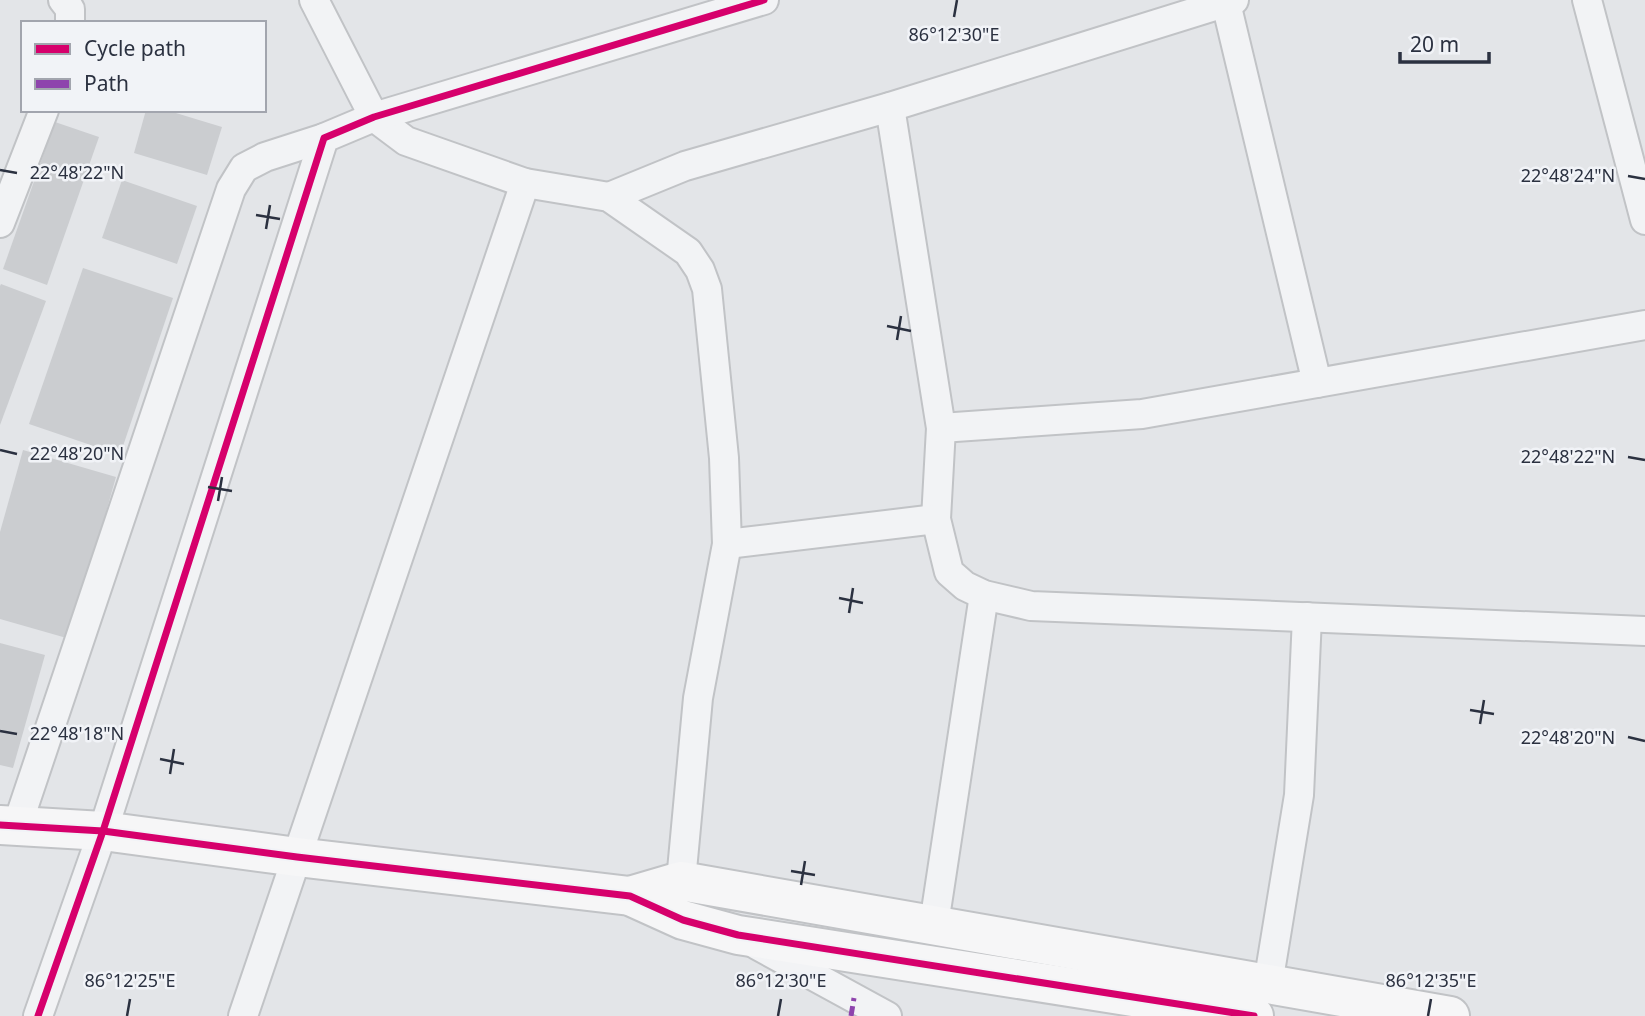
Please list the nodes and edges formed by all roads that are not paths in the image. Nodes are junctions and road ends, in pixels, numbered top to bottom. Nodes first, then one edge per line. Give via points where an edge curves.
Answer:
1 (314, 0) edge
2 (764, 0) edge
3 (1587, 0) edge
4 (1230, 2) edge
5 (890, 107) junction
6 (43, 112) edge
7 (374, 117) junction
8 (324, 138) junction
9 (525, 183) junction
10 (609, 197) junction
11 (1645, 220) edge
12 (0, 223) edge
13 (1645, 325) edge
14 (1317, 383) junction
15 (941, 428) junction
16 (936, 519) junction
17 (727, 544) junction
18 (984, 595) junction
19 (1307, 617) junction
20 (1645, 631) edge
21 (8, 825) edge
22 (103, 831) junction
23 (297, 857) junction
24 (681, 881) junction
25 (630, 896) junction
26 (934, 924) junction
27 (738, 934) junction
28 (1261, 1000) edge
29 (853, 1007) edge
30 (38, 1016) edge
31 (243, 1016) edge
32 (887, 1016) edge
33 (1450, 1016) edge

1 - 7 street
2 - 7 street
3 - 11 street
4 - 5 street
4 - 14 street
5 - 10 street via 685,166
5 - 15 street
6 - 12 street
7 - 8 street
7 - 9 street via 406,141
8 - 21 street via 265,157 244,169 231,189
8 - 22 street
9 - 10 street
9 - 23 street
10 - 17 street via 688,252 707,289 724,458
13 - 14 street
14 - 15 street via 1142,414
15 - 16 street
16 - 17 street
16 - 18 street via 949,572
17 - 24 street via 698,698
18 - 19 street via 1031,606
18 - 26 street
19 - 20 street
19 - 28 street via 1299,796
21 - 22 street
22 - 23 street
22 - 30 street
23 - 25 street
23 - 31 street
24 - 25 street
24 - 26 street
25 - 27 street via 683,920
26 - 28 street
27 - 28 street
27 - 29 street
28 - 33 street
29 - 32 street

